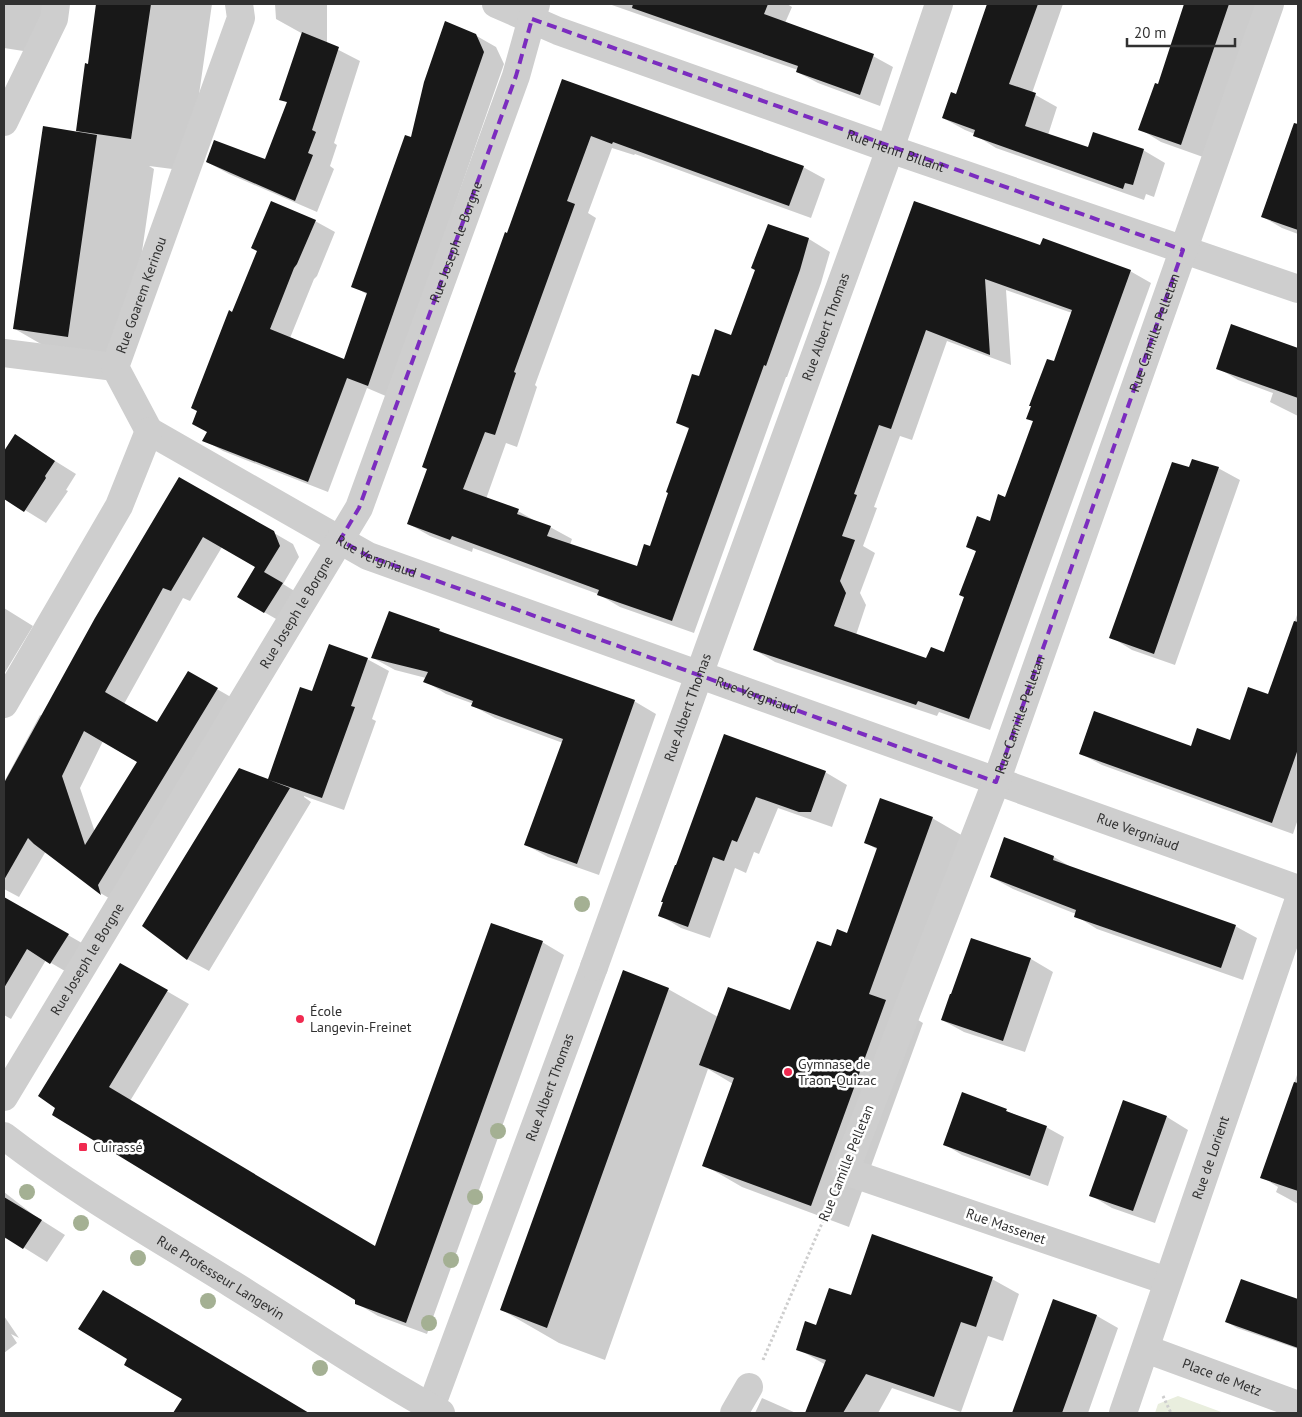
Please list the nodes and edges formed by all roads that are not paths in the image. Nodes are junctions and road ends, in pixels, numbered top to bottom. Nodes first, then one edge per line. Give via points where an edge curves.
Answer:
1 (56, 4) edge
2 (239, 4) edge
3 (496, 4) edge
4 (939, 4) edge
5 (1270, 4) edge
6 (534, 11) edge
7 (4, 122) edge
8 (890, 149) junction
9 (1183, 250) junction
10 (1298, 289) edge
11 (4, 353) edge
12 (115, 368) junction
13 (149, 431) junction
14 (340, 540) junction
15 (699, 674) junction
16 (4, 704) edge
17 (996, 782) junction
18 (1298, 890) edge
19 (1298, 902) edge
20 (4, 1097) edge
21 (4, 1136) edge
22 (845, 1171) joint
23 (1167, 1281) junction
24 (1146, 1350) junction
25 (749, 1387) road end
26 (1298, 1404) edge
27 (433, 1411) edge
28 (734, 1413) edge
29 (1123, 1413) edge

1 - 7 street via 54,19
2 - 12 street, Rue Goarem Kerinou via 241,18
3 - 6 street, Rue Henri Billant
4 - 8 street, Rue Albert Thomas
5 - 9 street, Rue Camille Pelletan
6 - 8 street, Rue Henri Billant via 558,31
6 - 14 street, Rue Joseph le Borgne via 516,76 359,508
8 - 9 street, Rue Henri Billant
8 - 15 street, Rue Albert Thomas
9 - 10 street, Rue Henri Billant
9 - 17 street, Rue Camille Pelletan
11 - 12 street
12 - 13 street, Rue Goarem Kerinou
13 - 14 street, Rue Vergniaud
13 - 16 street via 118,506
14 - 15 street, Rue Vergniaud via 368,556
14 - 20 street, Rue Joseph le Borgne
15 - 17 street, Rue Vergniaud
15 - 27 street, Rue Albert Thomas
17 - 18 street, Rue Vergniaud
17 - 22 street, Rue Camille Pelletan
19 - 23 street, Rue de Lorient
21 - 27 street, Rue Professeur Langevin via 36,1161
22 - 23 street, Rue Massenet
23 - 24 street, Rue de Lorient
24 - 26 street, Place de Metz
24 - 29 street, Rue de Lorient
25 - 28 street

